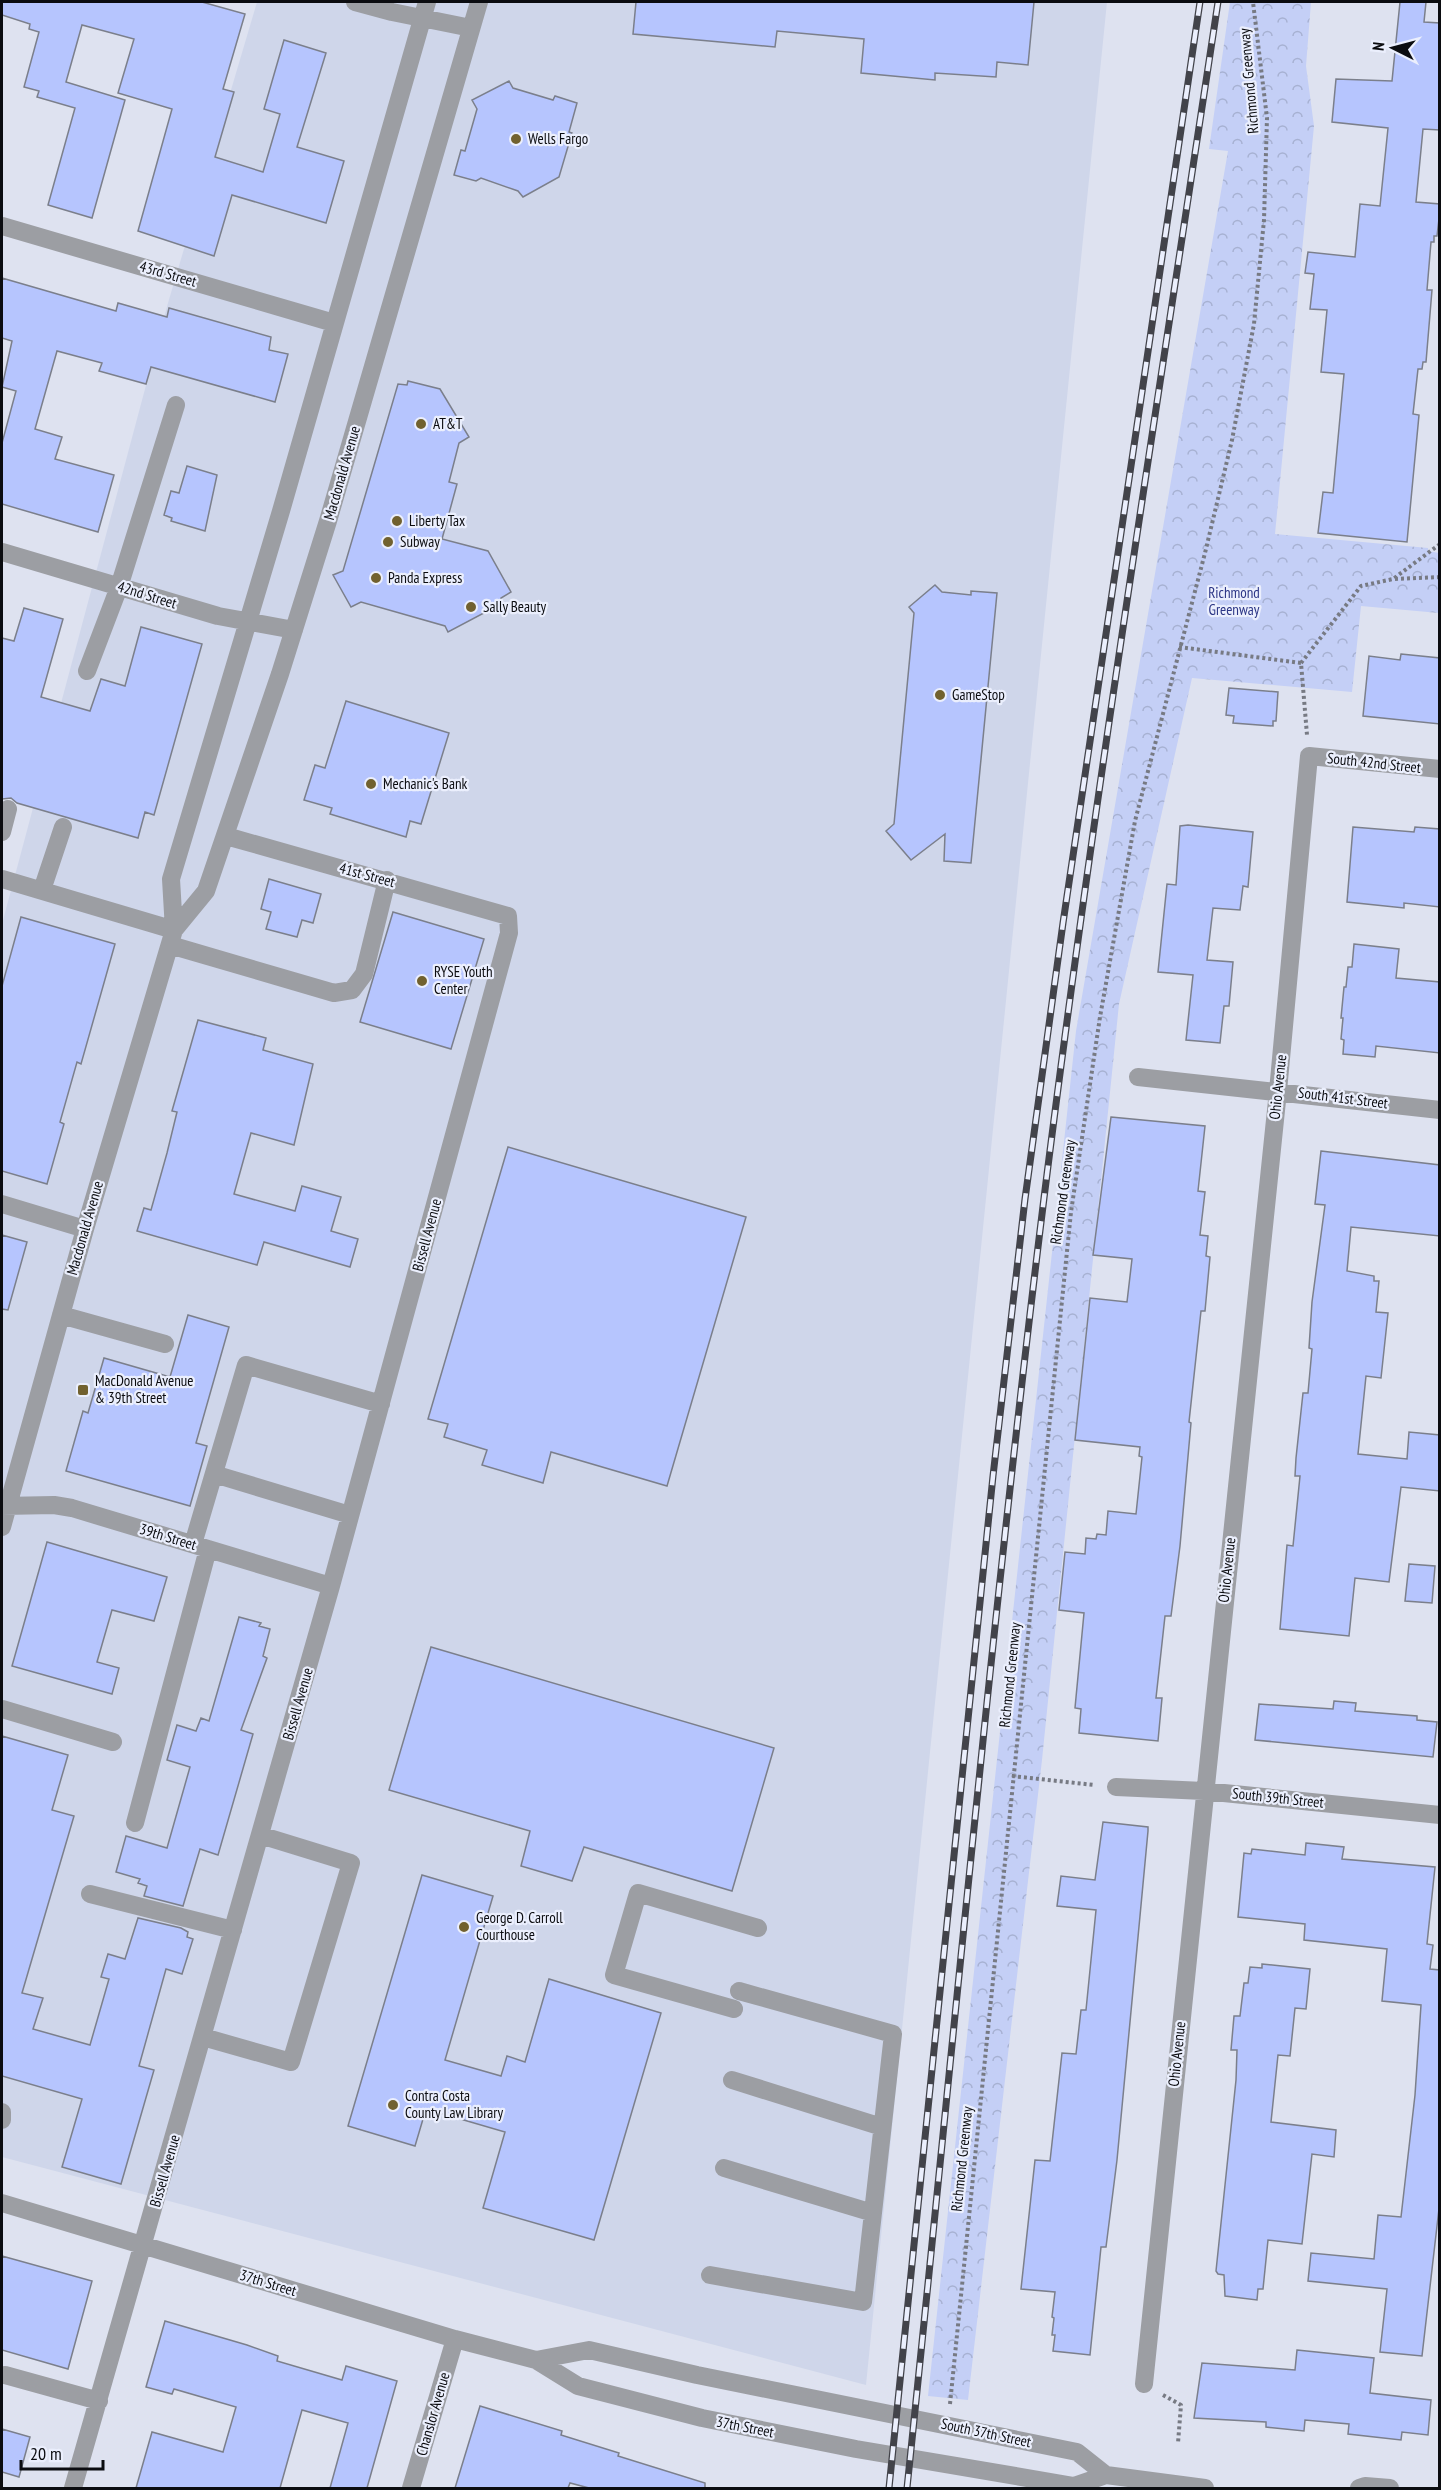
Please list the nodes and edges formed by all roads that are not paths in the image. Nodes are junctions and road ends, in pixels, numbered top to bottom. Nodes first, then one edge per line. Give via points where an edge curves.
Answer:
1 (355, 2) edge
2 (479, 2) edge
3 (425, 10) edge
4 (471, 28) junction
5 (2, 226) edge
6 (334, 323) junction
7 (176, 405) dead end
8 (2, 552) edge
9 (119, 587) junction
10 (247, 621) junction
11 (294, 630) junction
12 (87, 671) dead end
13 (1309, 756) joint
14 (1440, 769) edge
15 (8, 809) dead end
16 (63, 826) dead end
17 (2, 832) edge
18 (226, 836) junction
19 (2, 879) edge
20 (387, 880) junction
21 (42, 891) junction
22 (508, 916) joint
23 (172, 937) junction
24 (1138, 1077) dead end
25 (1278, 1091) junction
26 (1440, 1110) edge
27 (2, 1204) edge
28 (84, 1229) junction
29 (61, 1315) junction
30 (165, 1344) dead end
31 (381, 1404) junction
32 (214, 1474) junction
33 (5, 1506) edge
34 (350, 1515) junction
35 (2, 1527) edge
36 (200, 1547) junction
37 (331, 1586) junction
38 (2, 1709) edge
39 (113, 1742) dead end
40 (1116, 1787) road end
41 (1204, 1791) junction
42 (1440, 1815) edge
43 (135, 1823) dead end
44 (260, 1835) junction
45 (90, 1894) dead end
46 (758, 1928) dead end
47 (233, 1930) junction
48 (203, 2037) junction
49 (732, 2080) dead end
50 (2, 2112) edge
51 (2, 2120) edge
52 (882, 2127) junction
53 (724, 2168) dead end
54 (2, 2203) edge
55 (873, 2213) junction
56 (144, 2246) junction
57 (710, 2275) dead end
58 (455, 2339) junction
59 (536, 2360) junction
60 (5, 2375) dead end
61 (1144, 2384) road end
62 (99, 2401) junction
63 (859, 2407) joint
64 (1106, 2475) junction
65 (73, 2488) edge
66 (411, 2488) edge
67 (1204, 2488) edge
68 (1359, 2488) edge
69 (1389, 2488) edge

1 - 3 street
2 - 4 street, Macdonald Avenue
3 - 4 street
3 - 6 street, Macdonald Avenue
4 - 11 street, Macdonald Avenue
5 - 6 street, 43rd Street
6 - 10 street, Macdonald Avenue
7 - 9 street
8 - 9 street, 42nd Street
9 - 10 street, 42nd Street
9 - 12 street
10 - 11 street, 42nd Street
10 - 23 street, Macdonald Avenue via 171,879
11 - 18 street, Macdonald Avenue
13 - 14 street, South 42nd Street
13 - 25 street, Ohio Avenue
15 - 17 street
16 - 21 street
18 - 20 street, 41st Street
18 - 23 street, Macdonald Avenue via 206,891
19 - 21 street
20 - 22 street, 41st Street
20 - 23 street via 364,974 352,990 334,993
21 - 23 street
22 - 31 street, Bissell Avenue via 509,933
23 - 28 street, Macdonald Avenue
24 - 25 street, South 41st Street
25 - 26 street, South 41st Street
25 - 41 street, Ohio Avenue
27 - 28 street
28 - 29 street, Macdonald Avenue
29 - 30 street
29 - 33 street, Macdonald Avenue
31 - 32 street via 246,1365
31 - 34 street, Bissell Avenue
32 - 34 street
32 - 36 street
33 - 35 street, Macdonald Avenue
33 - 36 street, 39th Street via 72,1508
34 - 37 street, Bissell Avenue
36 - 37 street, 39th Street
36 - 43 street
37 - 44 street, Bissell Avenue
38 - 39 street
40 - 41 street, South 39th Street
41 - 42 street, South 39th Street
41 - 61 street, Ohio Avenue
44 - 47 street, Bissell Avenue
44 - 48 street via 351,1863 291,2062
45 - 47 street
46 - 52 street via 638,1893 614,1975 893,2034
47 - 48 street, Bissell Avenue
48 - 56 street, Bissell Avenue
49 - 52 street
50 - 51 street
52 - 55 street
53 - 55 street
54 - 56 street, 37th Street
55 - 57 street via 863,2302
56 - 58 street, 37th Street
56 - 62 street, Bissell Avenue
58 - 59 street, 37th Street
58 - 66 street, Chanslor Avenue
59 - 63 street, 37th Street via 589,2350
59 - 64 street, 37th Street via 578,2386 702,2418 1074,2486
60 - 62 street
62 - 65 street, Bissell Avenue
63 - 64 street, South 37th Street via 1077,2452
64 - 67 street
68 - 69 street

